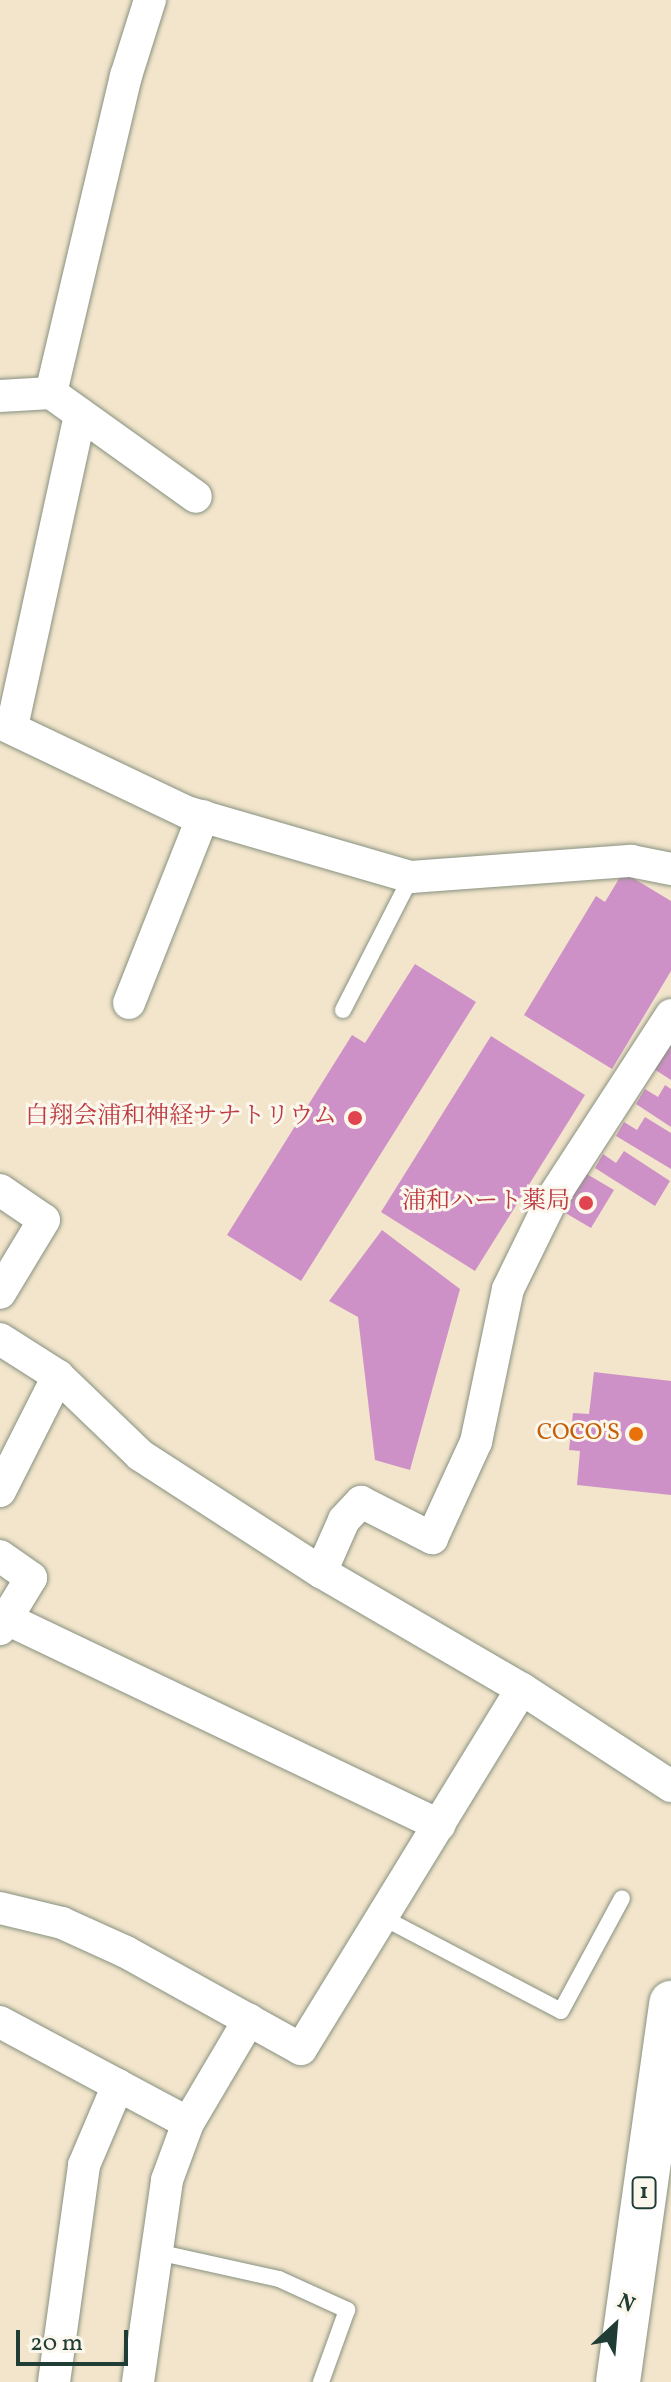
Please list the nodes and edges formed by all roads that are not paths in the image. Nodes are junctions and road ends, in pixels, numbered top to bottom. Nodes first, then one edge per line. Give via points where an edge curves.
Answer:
1 (150, 0) edge
2 (51, 393) junction
3 (0, 396) edge
4 (80, 414) junction
5 (196, 497) dead end
6 (6, 725) edge
7 (203, 816) junction
8 (671, 869) edge
9 (411, 877) junction
10 (129, 1003) dead end
11 (343, 1010) dead end
12 (671, 1015) edge
13 (0, 1190) edge
14 (0, 1293) edge
15 (0, 1339) edge
16 (58, 1376) junction
17 (0, 1491) edge
18 (0, 1556) edge
19 (321, 1572) junction
20 (4, 1624) edge
21 (522, 1689) junction
22 (671, 1786) edge
23 (439, 1825) junction
24 (622, 1898) dead end
25 (0, 1908) edge
26 (382, 1917) junction
27 (671, 2003) edge
28 (249, 2020) junction
29 (0, 2022) edge
30 (118, 2085) junction
31 (188, 2123) junction
32 (157, 2252) junction
33 (54, 2382) edge
34 (138, 2382) edge
35 (321, 2382) edge
36 (618, 2382) edge

1 - 2 street via 126,76
2 - 3 street
2 - 4 street
4 - 5 street
4 - 6 street
6 - 7 street
7 - 9 street
7 - 10 street
8 - 9 street via 631,861
9 - 11 lane
12 - 19 street via 553,1197 508,1289 476,1442 432,1538 361,1502 344,1520
13 - 14 street via 44,1220
15 - 16 street
16 - 17 street
16 - 19 street via 140,1455
18 - 20 street via 31,1578
19 - 21 street
20 - 23 street
21 - 22 street
21 - 23 street
23 - 26 street
24 - 26 lane via 561,2011
25 - 28 street via 62,1923
26 - 28 street via 301,2049
27 - 36 main road, 1
28 - 31 street
29 - 30 street
30 - 31 street
30 - 33 street via 84,2165
31 - 32 street via 167,2180
32 - 34 street
32 - 35 lane via 279,2279 347,2310

